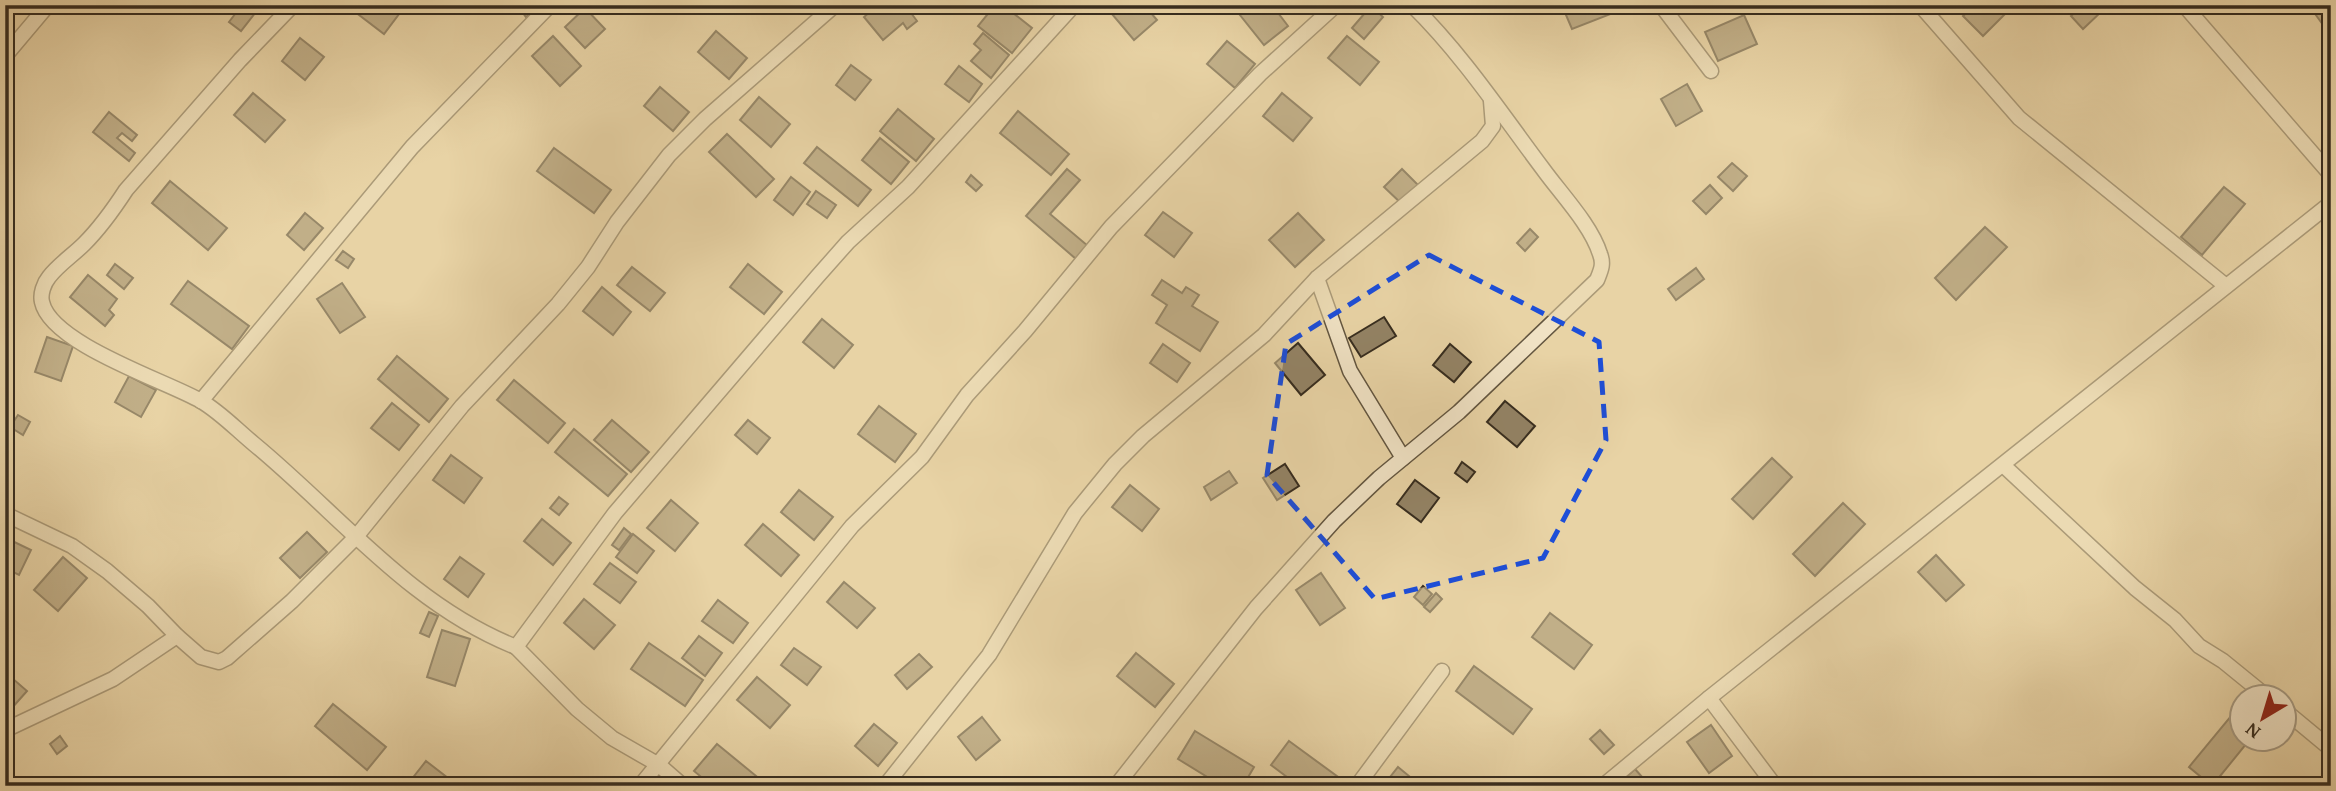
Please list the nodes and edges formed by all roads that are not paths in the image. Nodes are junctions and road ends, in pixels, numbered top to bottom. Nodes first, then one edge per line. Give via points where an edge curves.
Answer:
1 (48, 5) edge
2 (293, 5) edge
3 (550, 5) edge
4 (835, 5) edge
5 (1074, 5) edge
6 (1336, 5) edge
7 (1412, 5) edge
8 (1661, 5) edge
9 (1920, 5) edge
10 (2184, 5) edge
11 (5, 56) edge
12 (1712, 71) dead end
13 (1491, 100) junction
14 (2331, 175) edge
15 (2331, 204) edge
16 (1317, 278) junction
17 (2226, 286) junction
18 (201, 401) junction
19 (1403, 458) dead end
20 (2003, 465) junction
21 (5, 514) edge
22 (355, 538) junction
23 (177, 636) junction
24 (516, 647) junction
25 (1442, 671) dead end
26 (2248, 682) edge
27 (1709, 698) junction
28 (2298, 722) edge
29 (5, 730) edge
30 (2331, 749) edge
31 (659, 765) junction
32 (640, 786) edge
33 (683, 786) edge
34 (885, 786) edge
35 (1116, 786) edge
36 (1357, 786) edge
37 (1603, 786) edge
38 (1775, 786) edge

1 - 11 street
2 - 18 street via 43,289 42,303 71,335
3 - 18 street via 412,147
4 - 22 street via 669,155 558,304 461,406
5 - 24 street via 908,187 817,277 615,513
6 - 31 street via 1260,74 1111,227 967,396 922,457 852,526
7 - 13 street via 1441,34
8 - 12 street
9 - 17 street via 2019,118
10 - 14 street
13 - 16 street via 1493,126 1482,141
13 - 35 street via 1589,233 1603,266 1597,280 1459,412 1334,521 1256,608
15 - 17 street
16 - 19 street via 1350,371
16 - 34 street via 1264,335 1115,464 1075,513 989,655
17 - 20 street
18 - 22 street via 300,484
20 - 26 street via 2199,646
20 - 27 street
21 - 23 street via 72,546 148,606
22 - 23 street via 227,658 219,662 201,657
22 - 24 street via 420,592
23 - 29 street via 113,679
24 - 31 street via 612,738
25 - 36 street
27 - 37 street
27 - 38 street
28 - 30 street
31 - 32 street
31 - 33 street

